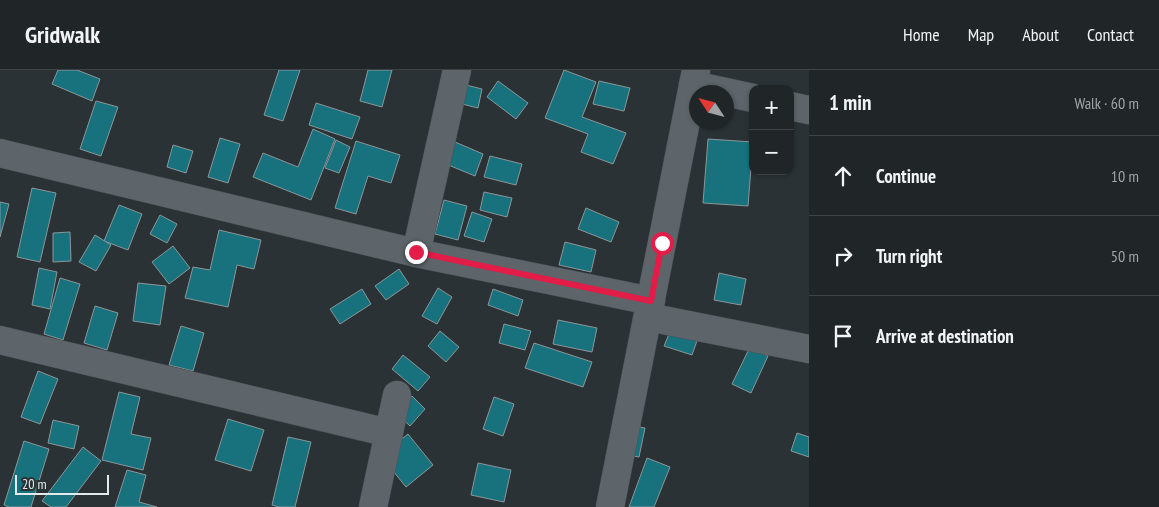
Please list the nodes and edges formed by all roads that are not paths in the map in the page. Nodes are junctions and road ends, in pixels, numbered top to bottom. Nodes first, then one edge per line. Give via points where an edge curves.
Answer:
1 (457, 70) edge
2 (695, 78) edge
3 (749, 97) edge
4 (794, 107) edge
5 (809, 110) edge
6 (0, 153) edge
7 (416, 252) junction
8 (649, 309) junction
9 (0, 340) edge
10 (809, 349) edge
11 (397, 395) dead end
12 (389, 433) junction
13 (372, 507) edge
14 (610, 507) edge

1 - 7 street
2 - 3 street
2 - 8 street
4 - 5 street
6 - 7 street
7 - 8 street
8 - 10 street
8 - 14 street
9 - 12 street
11 - 12 street
12 - 13 street

